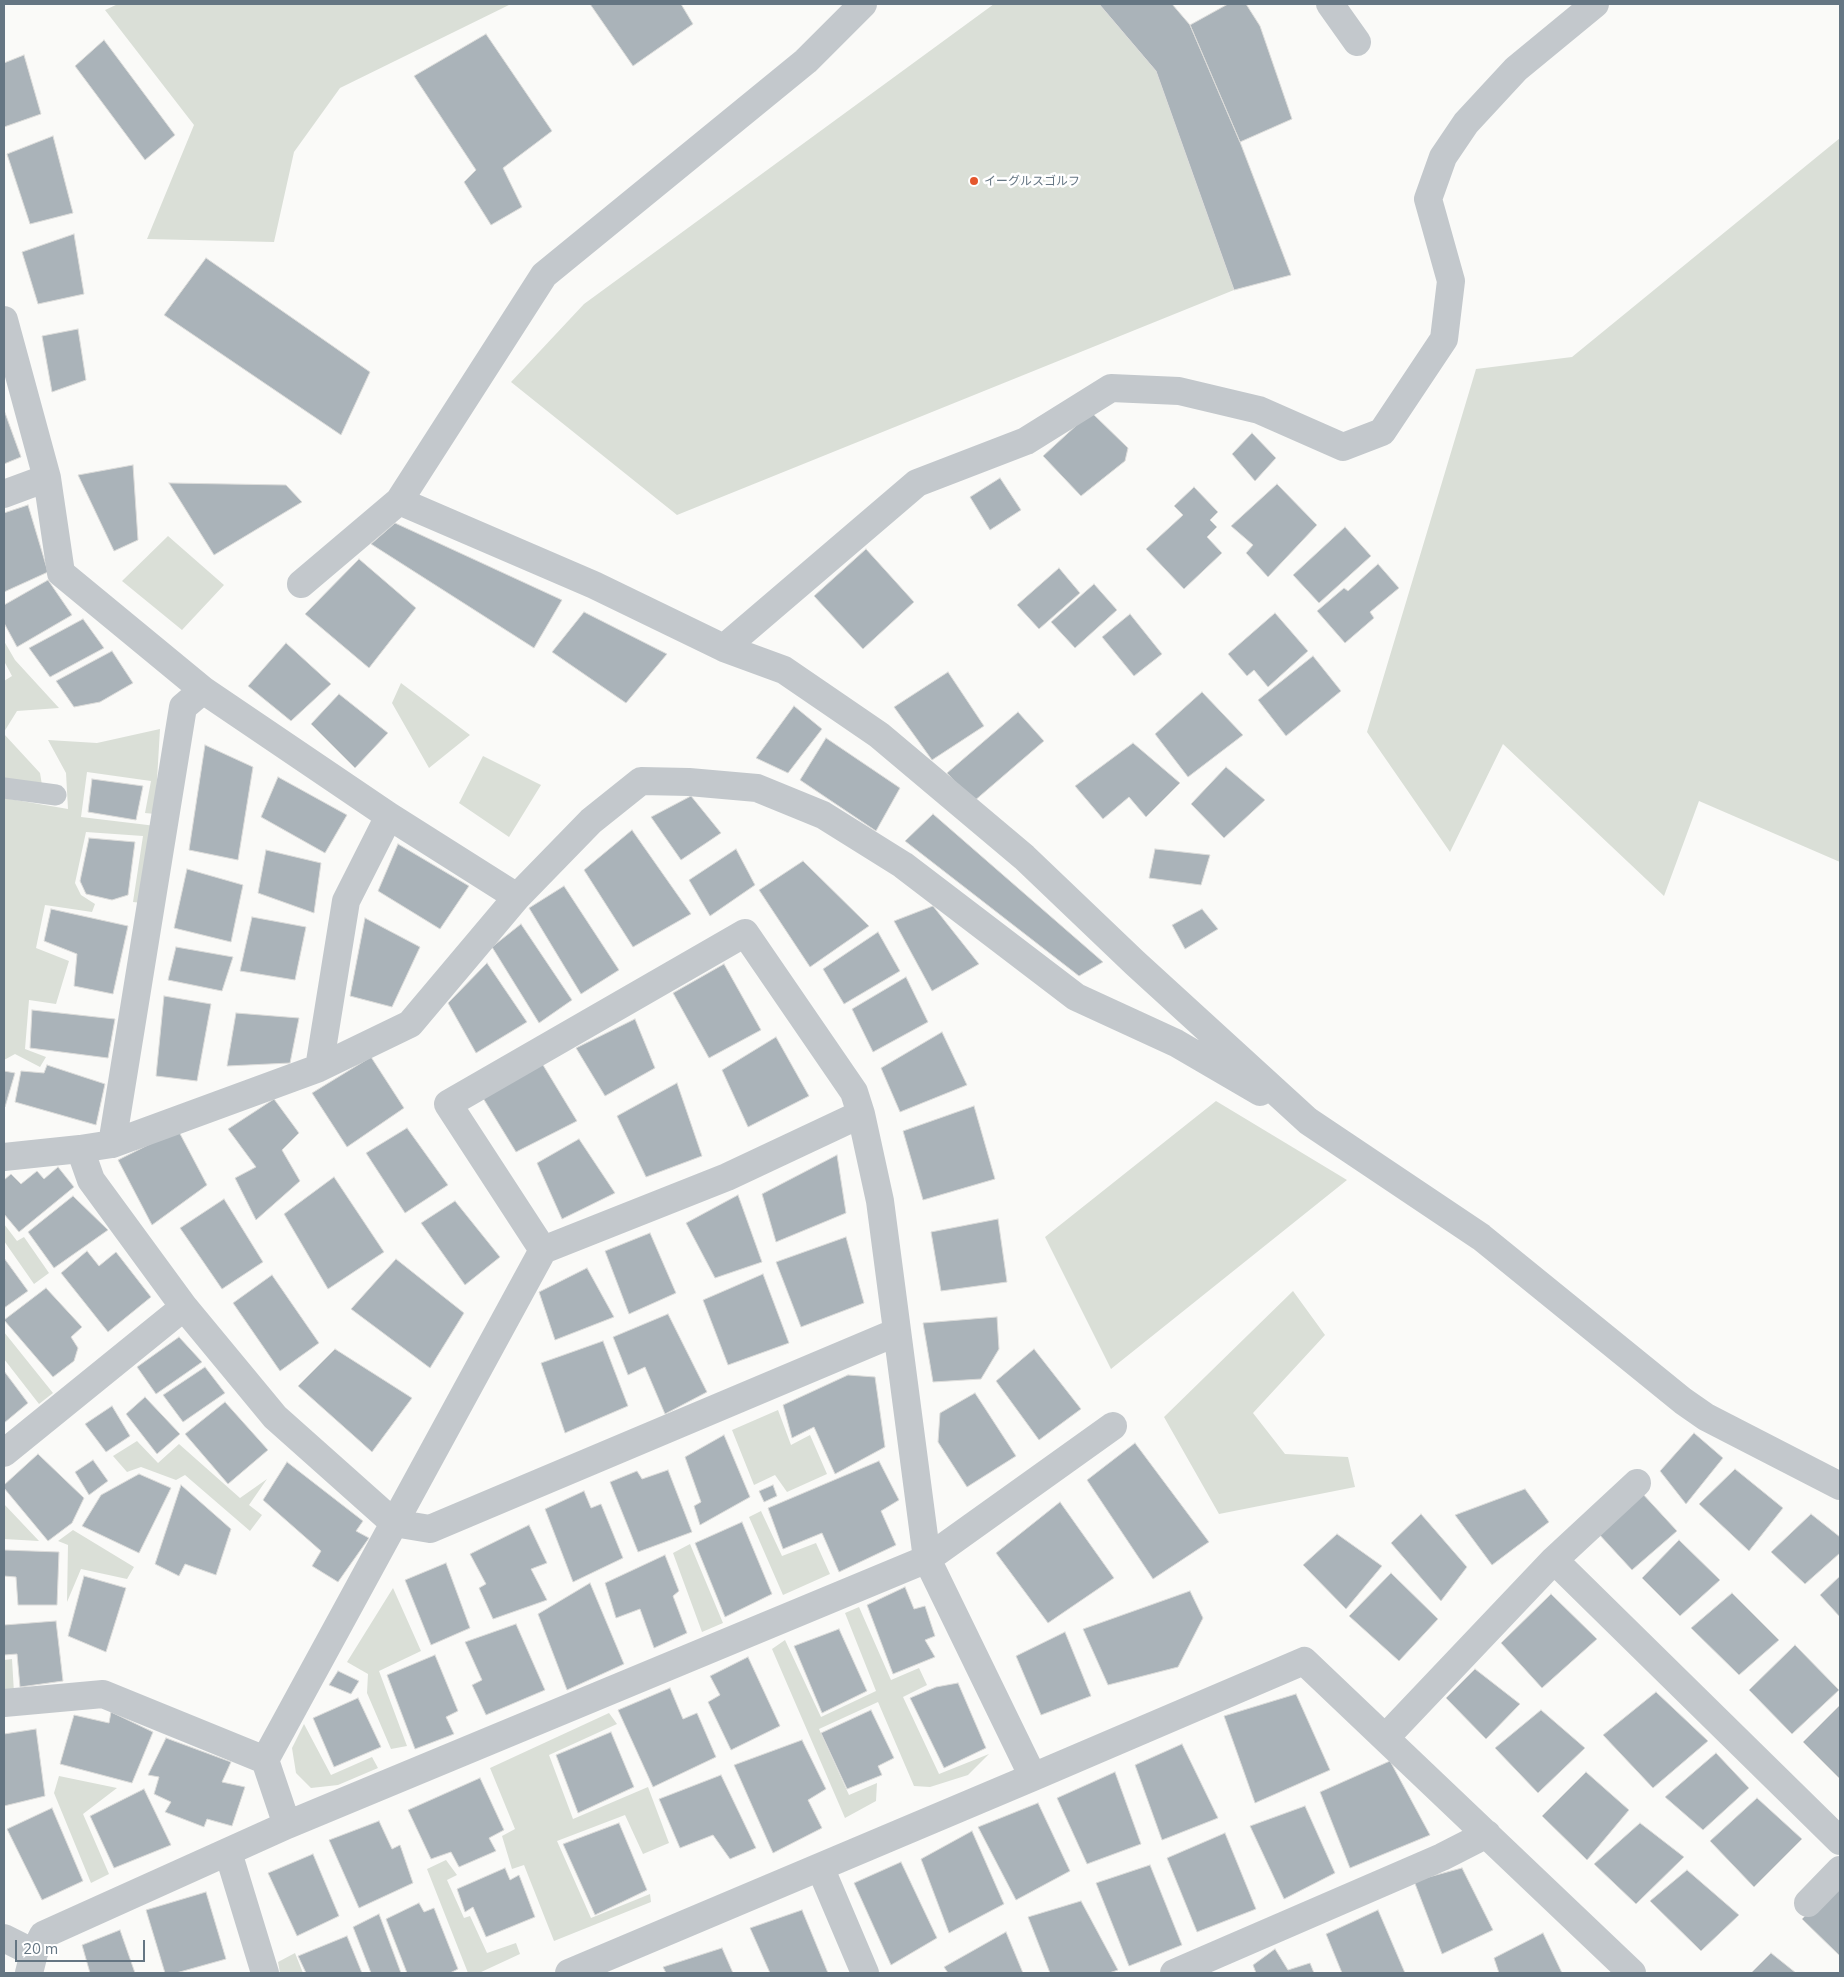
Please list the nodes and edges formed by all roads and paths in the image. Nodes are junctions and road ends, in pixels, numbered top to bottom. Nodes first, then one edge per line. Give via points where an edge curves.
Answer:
1 (863, 4) edge
2 (1330, 4) edge
3 (1595, 4) edge
4 (1358, 42) dead end
5 (4, 320) edge
6 (47, 478) junction
7 (4, 494) edge
8 (399, 501) junction
9 (301, 584) dead end
10 (724, 648) junction
11 (183, 704) junction
12 (4, 788) edge
13 (56, 795) dead end
14 (389, 816) junction
15 (517, 897) junction
16 (319, 1068) junction
17 (861, 1114) junction
18 (1308, 1121) junction
19 (112, 1144) junction
20 (80, 1149) junction
21 (4, 1157) edge
22 (543, 1250) junction
23 (184, 1307) junction
24 (897, 1332) junction
25 (1113, 1426) dead end
26 (4, 1453) edge
27 (1636, 1483) dead end
28 (1840, 1486) edge
29 (394, 1523) junction
30 (927, 1558) junction
31 (1554, 1560) junction
32 (4, 1703) edge
33 (1386, 1737) junction
34 (265, 1760) junction
35 (1033, 1778) junction
36 (287, 1825) junction
37 (1487, 1834) junction
38 (1840, 1842) edge
39 (228, 1852) junction
40 (820, 1868) junction
41 (1840, 1870) edge
42 (1808, 1903) dead end
43 (4, 1938) edge
44 (32, 1963) edge
45 (265, 1973) edge
46 (569, 1973) edge
47 (865, 1973) edge
48 (1174, 1973) edge
49 (1632, 1973) edge

1 - 8 street via 806,62 544,275
2 - 4 street
3 - 10 street via 1516,70 1466,123 1443,157 1428,199 1451,281 1444,339 1382,432 1343,447 1259,410 1179,391 1111,388 1026,441 917,483
5 - 6 street
6 - 7 street
6 - 11 street via 61,572
8 - 9 street
8 - 10 street via 594,585
10 - 18 street via 784,670 879,735 1024,857
11 - 14 street
11 - 19 street
12 - 13 lane
14 - 15 street
14 - 16 street via 346,901
15 - 16 street via 410,1024
15 - 18 street via 591,820 641,781 757,788 823,815 903,865 1076,997 1176,1042
16 - 19 street
17 - 22 street via 728,1177
17 - 22 street via 854,1092 745,933 448,1104
17 - 24 street via 880,1201
18 - 28 street via 1481,1237 1691,1407
19 - 20 street
20 - 21 street
20 - 23 street via 91,1180
22 - 29 street
23 - 26 street
23 - 29 street via 275,1417
24 - 29 street via 430,1529
24 - 30 street
25 - 30 street
27 - 31 street
29 - 34 street
30 - 35 street
30 - 36 street
31 - 33 street
31 - 38 street
32 - 34 street via 103,1694
33 - 35 street via 1304,1661
33 - 37 street
34 - 36 street
35 - 40 street
36 - 39 street
37 - 48 street via 1442,1857
37 - 49 street
39 - 44 street via 43,1934
39 - 45 street
40 - 46 street
40 - 47 street
41 - 42 street
43 - 44 street

